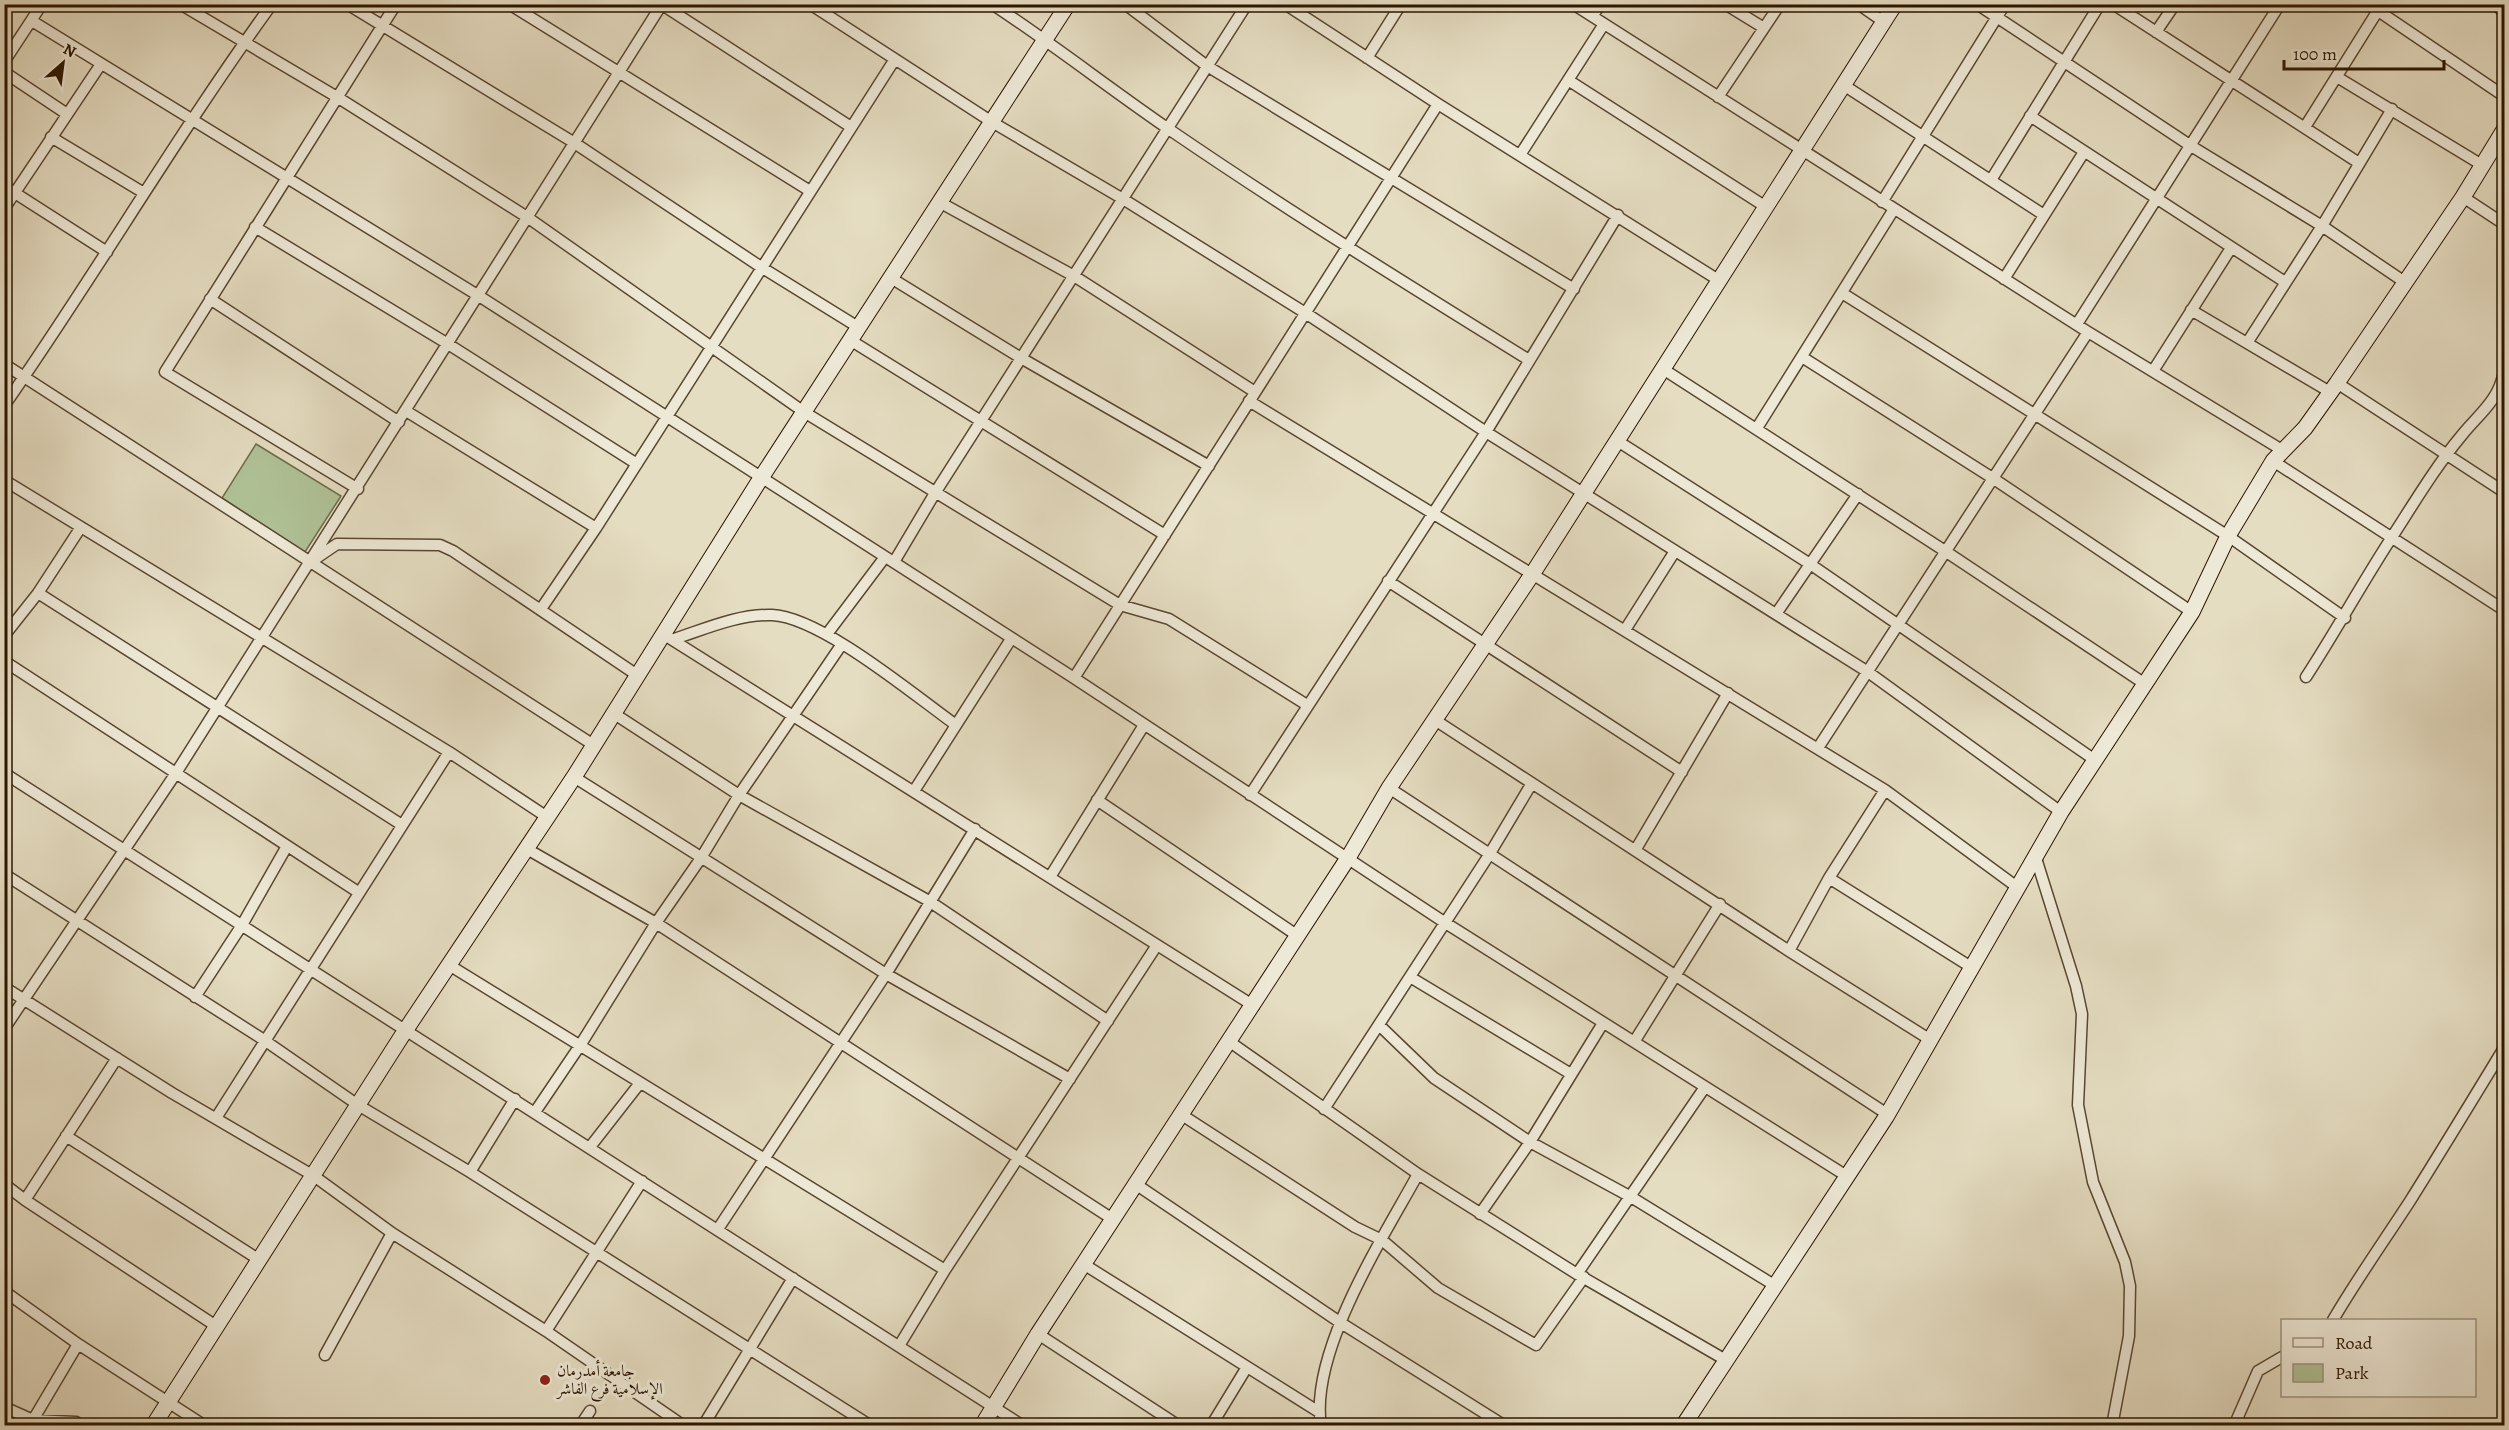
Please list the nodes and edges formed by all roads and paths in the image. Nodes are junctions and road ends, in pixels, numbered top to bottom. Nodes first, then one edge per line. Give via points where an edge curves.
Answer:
1 (42, 4) edge
2 (180, 4) edge
3 (272, 4) edge
4 (347, 4) edge
5 (396, 4) edge
6 (509, 4) edge
7 (810, 4) edge
8 (992, 4) edge
9 (1068, 4) edge
10 (1125, 4) edge
11 (1247, 4) edge
12 (1285, 4) edge
13 (1401, 4) edge
14 (1573, 4) edge
15 (1600, 4) edge
16 (1725, 4) edge
17 (1780, 4) edge
18 (1858, 4) edge
19 (1894, 4) edge
20 (1977, 4) edge
21 (2006, 4) edge
22 (2100, 4) edge
23 (2113, 4) edge
24 (2175, 4) edge
25 (2280, 4) edge
26 (2368, 4) edge
27 (2494, 4) edge
28 (662, 5) edge
29 (2380, 8) edge
30 (2505, 12) edge
31 (1592, 16) junction
32 (1997, 18) junction
33 (32, 21) junction
34 (1884, 22) junction
35 (1604, 24) junction
36 (383, 26) junction
37 (1764, 28) junction
38 (2156, 32) junction
39 (1046, 40) junction
40 (245, 42) junction
41 (1367, 58) junction
42 (895, 59) junction
43 (2063, 61) junction
44 (4, 62) edge
45 (101, 64) junction
46 (1206, 66) junction
47 (619, 71) junction
48 (4, 72) edge
49 (2337, 77) junction
50 (1568, 80) junction
51 (2231, 82) junction
52 (1845, 86) junction
53 (2505, 96) edge
54 (337, 97) junction
55 (1718, 97) junction
56 (1438, 104) junction
57 (2392, 109) junction
58 (67, 114) junction
59 (2030, 117) junction
60 (190, 119) junction
61 (993, 122) junction
62 (851, 127) junction
63 (2306, 127) junction
64 (1168, 129) junction
65 (2505, 130) edge
66 (1924, 135) junction
67 (51, 138) junction
68 (573, 142) junction
69 (2191, 146) junction
70 (1802, 151) junction
71 (2084, 152) junction
72 (1520, 155) junction
73 (2359, 163) junction
74 (2482, 165) junction
75 (286, 178) junction
76 (1390, 180) junction
77 (1991, 180) junction
78 (4, 186) edge
79 (810, 191) junction
80 (16, 193) junction
81 (144, 193) junction
82 (2463, 197) junction
83 (1123, 199) junction
84 (2156, 200) junction
85 (1882, 202) junction
86 (941, 203) junction
87 (1766, 207) junction
88 (4, 209) edge
89 (1894, 209) junction
90 (2044, 215) junction
91 (1618, 216) junction
92 (527, 217) junction
93 (2505, 224) edge
94 (2322, 226) junction
95 (255, 227) junction
96 (1347, 247) junction
97 (2231, 248) junction
98 (108, 252) junction
99 (761, 267) junction
100 (1074, 276) junction
101 (891, 278) junction
102 (2004, 279) junction
103 (1720, 281) junction
104 (2285, 282) junction
105 (2406, 283) junction
106 (1574, 289) junction
107 (1842, 293) junction
108 (479, 296) junction
109 (210, 299) junction
110 (2191, 310) junction
111 (1307, 314) junction
112 (2077, 324) junction
113 (2088, 332) junction
114 (854, 334) junction
115 (2247, 343) junction
116 (448, 344) junction
117 (711, 345) junction
118 (1802, 357) junction
119 (1021, 358) junction
120 (1529, 360) junction
121 (4, 364) edge
122 (1663, 369) junction
123 (2152, 371) junction
124 (2505, 372) edge
125 (24, 377) junction
126 (2334, 388) junction
127 (1252, 396) junction
128 (4, 406) edge
129 (406, 411) junction
130 (804, 412) junction
131 (2036, 415) junction
132 (667, 416) junction
133 (399, 422) junction
134 (980, 423) junction
135 (1757, 429) junction
136 (1486, 432) junction
137 (1616, 440) junction
138 (2277, 455) junction
139 (2448, 456) junction
140 (637, 464) junction
141 (1209, 466) junction
142 (761, 478) junction
143 (1994, 479) junction
144 (4, 480) edge
145 (358, 489) junction
146 (2505, 492) edge
147 (935, 493) junction
148 (1582, 493) junction
149 (1857, 494) junction
150 (1432, 514) junction
151 (81, 527) junction
152 (596, 528) junction
153 (1165, 535) junction
154 (2228, 536) junction
155 (2391, 538) junction
156 (1675, 551) junction
157 (1945, 551) junction
158 (889, 560) junction
159 (311, 562) junction
160 (1810, 564) junction
161 (1533, 573) junction
162 (1388, 581) junction
163 (38, 593) junction
164 (1120, 605) junction
165 (541, 609) junction
166 (2505, 610) edge
167 (2192, 612) junction
168 (1776, 614) junction
169 (2345, 618) junction
170 (1899, 624) junction
171 (1625, 630) junction
172 (827, 634) junction
173 (4, 636) edge
174 (668, 637) junction
175 (261, 639) junction
176 (1011, 639) junction
177 (842, 644) junction
178 (1485, 645) junction
179 (4, 661) edge
180 (1868, 672) junction
181 (637, 675) junction
182 (2306, 677) dead end
183 (1074, 678) junction
184 (2145, 684) junction
185 (1728, 693) junction
186 (1307, 705) junction
187 (218, 708) junction
188 (613, 713) junction
189 (793, 716) junction
190 (1435, 720) junction
191 (956, 725) junction
192 (1144, 725) junction
193 (592, 744) junction
194 (1818, 748) junction
195 (448, 752) junction
196 (2095, 760) junction
197 (1682, 772) junction
198 (4, 773) edge
199 (176, 773) junction
200 (574, 777) junction
201 (1532, 783) junction
202 (1389, 788) junction
203 (1885, 790) junction
204 (914, 791) junction
205 (739, 795) junction
206 (1250, 795) junction
207 (1097, 800) junction
208 (2061, 812) junction
209 (547, 818) junction
210 (402, 825) junction
211 (975, 830) junction
212 (287, 846) junction
213 (126, 849) junction
214 (527, 849) junction
215 (1636, 849) junction
216 (1489, 855) junction
217 (2036, 855) junction
218 (701, 858) junction
219 (1348, 858) junction
220 (4, 874) edge
221 (1050, 877) junction
222 (1829, 878) junction
223 (2018, 887) junction
224 (358, 892) junction
225 (929, 902) junction
226 (1720, 904) junction
227 (80, 920) junction
228 (1444, 922) junction
229 (656, 923) junction
230 (242, 925) junction
231 (1298, 936) junction
232 (1157, 945) junction
233 (1789, 951) junction
234 (449, 965) junction
235 (1971, 967) junction
236 (308, 969) junction
237 (886, 974) junction
238 (1410, 977) junction
239 (1674, 977) junction
240 (4, 987) edge
241 (195, 997) junction
242 (24, 1000) junction
243 (1254, 1006) junction
244 (1108, 1021) junction
245 (1604, 1023) junction
246 (1379, 1025) junction
247 (4, 1029) edge
248 (405, 1031) junction
249 (1929, 1039) junction
250 (264, 1040) junction
251 (840, 1041) junction
252 (1230, 1042) junction
253 (1634, 1042) junction
254 (581, 1044) junction
255 (2505, 1048) edge
256 (117, 1058) junction
257 (1571, 1074) junction
258 (1070, 1078) junction
259 (640, 1083) junction
260 (1705, 1087) junction
261 (515, 1099) junction
262 (358, 1105) junction
263 (1324, 1109) junction
264 (535, 1112) junction
265 (1887, 1114) junction
266 (1182, 1115) junction
267 (216, 1118) junction
268 (66, 1136) junction
269 (1530, 1142) junction
270 (590, 1147) junction
271 (763, 1158) junction
272 (1019, 1158) junction
273 (470, 1172) junction
274 (1418, 1174) junction
275 (1845, 1175) junction
276 (314, 1176) junction
277 (642, 1181) junction
278 (4, 1184) edge
279 (1137, 1185) junction
280 (1631, 1197) junction
281 (24, 1200) junction
282 (1480, 1214) junction
283 (1114, 1220) junction
284 (718, 1229) junction
285 (392, 1233) junction
286 (1382, 1240) junction
287 (596, 1251) junction
288 (258, 1259) junction
289 (1085, 1265) junction
290 (945, 1270) junction
291 (1580, 1275) junction
292 (793, 1278) junction
293 (1774, 1285) junction
294 (4, 1291) edge
295 (2334, 1319) edge
296 (1341, 1323) junction
297 (216, 1326) junction
298 (546, 1331) junction
299 (1038, 1334) junction
300 (78, 1344) junction
301 (899, 1346) junction
302 (750, 1349) junction
303 (325, 1355) dead end
304 (2281, 1358) edge
305 (1724, 1359) junction
306 (1247, 1367) junction
307 (167, 1403) junction
308 (4, 1407) edge
309 (994, 1407) junction
310 (590, 1411) dead end
311 (1319, 1412) junction
312 (33, 1420) junction
313 (51, 1424) edge
314 (82, 1425) edge
315 (153, 1425) edge
316 (205, 1425) edge
317 (580, 1425) edge
318 (684, 1425) edge
319 (703, 1425) edge
320 (871, 1425) edge
321 (982, 1425) edge
322 (1023, 1425) edge
323 (1179, 1425) edge
324 (1211, 1425) edge
325 (1321, 1425) edge
326 (1505, 1425) edge
327 (1683, 1425) edge
328 (2112, 1425) edge
329 (2234, 1425) edge

1 - 33 street
2 - 40 street
3 - 40 street
4 - 36 street
5 - 36 street
6 - 47 street
7 - 42 street
8 - 39 street
9 - 39 street
10 - 46 street
11 - 46 street
12 - 41 street
13 - 41 street
14 - 31 street
15 - 31 street
16 - 37 street
17 - 37 street
18 - 34 street
19 - 34 street
20 - 32 street
21 - 32 street
22 - 43 street
23 - 38 street
24 - 38 street
25 - 51 street
26 - 29 street
27 - 30 street
28 - 47 street
28 - 62 street
29 - 49 street
29 - 53 street
31 - 35 street
32 - 43 street
32 - 66 street
33 - 44 street
33 - 45 street
34 - 52 street
35 - 50 street
35 - 55 street
36 - 54 street
36 - 68 street
37 - 55 street
38 - 51 street
39 - 61 street
39 - 64 street
40 - 54 street
40 - 60 street
41 - 56 street
42 - 61 street
42 - 62 street
43 - 59 street
43 - 69 street
45 - 58 street
45 - 60 street
46 - 64 street
46 - 76 street
47 - 68 street
47 - 79 street
48 - 58 street
49 - 57 street
49 - 63 street
50 - 72 street
50 - 87 street
51 - 63 street
51 - 69 street
52 - 66 street
52 - 70 street
54 - 75 street
54 - 92 street
55 - 70 street
56 - 72 street
56 - 76 street
57 - 73 street
57 - 74 street
58 - 67 street
59 - 71 street
59 - 77 street
60 - 75 street
60 - 81 street
61 - 83 street
61 - 86 street
62 - 79 street
63 - 73 street
64 - 83 street
64 - 96 street
65 - 74 street
66 - 77 street
66 - 85 street
67 - 80 street
67 - 81 street
68 - 92 street
68 - 99 street
69 - 84 street
69 - 94 street
70 - 85 street
70 - 87 street
71 - 84 street
71 - 90 street
72 - 91 street
73 - 94 street
74 - 82 street
75 - 95 street
75 - 108 street
76 - 96 street
76 - 106 street
77 - 90 street
78 - 80 street
79 - 99 street
80 - 88 street
80 - 98 street
81 - 98 street
82 - 93 street
82 - 105 street
83 - 100 street
83 - 111 street
84 - 97 street
84 - 112 street
85 - 89 street
86 - 100 street
86 - 101 street
87 - 103 street
89 - 102 street
89 - 107 street
90 - 102 street
91 - 103 street
91 - 106 street
92 - 108 street
92 - 117 street
94 - 104 street
94 - 105 street
95 - 109 street
95 - 116 street
96 - 111 street
96 - 120 street
97 - 104 street
97 - 110 street
98 - 125 street
99 - 114 street
99 - 117 street
100 - 119 street
100 - 127 street
101 - 114 street
101 - 119 street
102 - 112 street
103 - 122 street
104 - 115 street
105 - 126 street
106 - 120 street
107 - 118 street
107 - 131 street
108 - 116 street
108 - 132 street
109 - 133 street
109 - 145 street via 165,372
110 - 115 street
110 - 123 street
111 - 127 street
111 - 136 street
112 - 113 street
113 - 123 street
113 - 131 street
114 - 130 street
114 - 134 street
115 - 126 street
116 - 129 street
116 - 140 street
117 - 130 street
117 - 132 street
118 - 135 street
118 - 143 street
119 - 134 street
119 - 141 street
120 - 136 street
121 - 125 street
122 - 135 street
122 - 137 street
123 - 138 street
124 - 139 street via 2494,400
125 - 128 street
125 - 159 street
126 - 138 street via 2305,428
126 - 139 street
127 - 141 street
127 - 150 street
129 - 133 street
129 - 152 street
130 - 142 street
130 - 147 street
131 - 143 street
131 - 154 street
132 - 140 street
132 - 142 street
133 - 145 street
134 - 147 street
134 - 153 street
135 - 149 street
136 - 148 street
136 - 150 street
137 - 148 street
137 - 160 street
138 - 154 street
138 - 155 street
139 - 146 street
139 - 155 street
140 - 152 street
141 - 153 street
142 - 158 street
142 - 174 street
143 - 157 street
143 - 167 street
144 - 151 street
145 - 159 street
147 - 158 street
147 - 164 street
148 - 156 street
148 - 161 street
149 - 157 street
149 - 160 street
150 - 161 street
150 - 162 street
151 - 163 street
151 - 175 street
152 - 165 street
153 - 164 street
154 - 167 street
154 - 169 street
155 - 166 street
155 - 169 street
156 - 168 street
156 - 171 street
157 - 170 street
157 - 184 street
158 - 172 street
158 - 176 street
159 - 165 street via 337,544 440,545
159 - 175 street
159 - 193 street
160 - 168 street
160 - 170 street
161 - 171 street
161 - 178 street
162 - 178 street
162 - 186 street
163 - 173 street
163 - 187 street
164 - 183 street
164 - 186 street via 1169,619
165 - 181 street
167 - 184 street
168 - 180 street
169 - 182 street
170 - 180 street
170 - 196 street
171 - 185 street
172 - 174 street via 793,618 754,615
172 - 177 street
174 - 181 street
174 - 189 street
175 - 187 street
175 - 195 street
176 - 183 street
176 - 191 street
177 - 189 street
177 - 191 street
178 - 190 street
178 - 197 street
179 - 199 street
180 - 194 street
180 - 208 street
181 - 188 street
183 - 192 street
184 - 196 street
185 - 194 street
185 - 197 street
186 - 206 street
187 - 199 street
187 - 210 street
188 - 193 street
188 - 205 street
189 - 204 street
189 - 205 street
190 - 201 street
190 - 202 street
191 - 204 street
192 - 206 street
192 - 207 street
193 - 200 street
194 - 203 street
195 - 209 street
195 - 210 street
196 - 208 street
197 - 215 street
198 - 213 street
199 - 212 street
199 - 213 street
200 - 209 street
200 - 218 street
201 - 215 street
201 - 216 street
202 - 216 street
202 - 219 street
203 - 222 street
203 - 223 street
204 - 211 street
205 - 218 street
205 - 225 street
206 - 219 street
207 - 221 street
207 - 231 street
208 - 217 street
209 - 214 street
210 - 224 street
211 - 221 street
211 - 225 street
212 - 224 street
212 - 230 street
213 - 227 street
213 - 230 street
214 - 229 street
214 - 234 street
215 - 226 street
216 - 228 street
216 - 239 street
217 - 223 street
217 - 328 street via 2082,1014 2078,1105 2093,1182 2125,1262 2130,1286 2129,1336
218 - 229 street
218 - 237 street
219 - 228 street
219 - 231 street
220 - 227 street
221 - 232 street
222 - 233 street
222 - 235 street
223 - 235 street
224 - 236 street
225 - 237 street
225 - 244 street
226 - 233 street
226 - 239 street
227 - 241 street
227 - 242 street
228 - 238 street
228 - 245 street
229 - 251 street
229 - 254 street
230 - 236 street
230 - 241 street
231 - 243 street
232 - 243 street
232 - 244 street
233 - 249 street
234 - 248 street
234 - 254 street
235 - 249 street
236 - 248 street
236 - 250 street
237 - 251 street
237 - 258 street
238 - 246 street
238 - 257 street
239 - 253 street
239 - 265 street
240 - 242 street
241 - 250 street
242 - 247 street
242 - 256 street
243 - 252 street
244 - 258 street
245 - 253 street
245 - 257 street
246 - 263 street
246 - 269 street via 1434,1078
248 - 261 street
248 - 262 street
249 - 265 street
250 - 262 street
250 - 267 street
251 - 271 street
251 - 272 street
252 - 263 street
252 - 266 street
253 - 260 street
254 - 259 street
254 - 264 street
255 - 295 street
256 - 267 street
256 - 268 street
257 - 269 street
258 - 272 street
259 - 270 street
259 - 271 street
260 - 275 street
260 - 280 street
261 - 264 street
261 - 273 street
262 - 273 street
262 - 276 street
263 - 274 street
264 - 270 street
265 - 275 street
266 - 279 street
266 - 286 street via 1355,1227
267 - 276 street
268 - 281 street
268 - 288 street
269 - 280 street
269 - 282 street
270 - 277 street
271 - 284 street
271 - 290 street
272 - 283 street
272 - 290 street
273 - 287 street
274 - 282 street
274 - 286 street
275 - 293 street
276 - 285 street
276 - 288 street
277 - 284 street
277 - 287 street
278 - 281 street
279 - 283 street
279 - 296 street
280 - 291 street
280 - 293 street
281 - 297 street
282 - 291 street
283 - 289 street
284 - 292 street
285 - 298 street
285 - 303 street
286 - 291 street via 1438,1288 1536,1346
286 - 296 street
287 - 298 street
287 - 302 street
288 - 297 street
289 - 299 street
289 - 306 street
290 - 301 street
291 - 305 street
292 - 301 street
292 - 302 street
293 - 305 street
294 - 300 street
296 - 311 street via 1322,1386
296 - 326 street
297 - 307 street
298 - 318 street
299 - 309 street
299 - 323 street
300 - 307 street
300 - 312 street
301 - 309 street
302 - 319 street
302 - 320 street
304 - 329 street via 2258,1371
305 - 327 street
306 - 311 street
306 - 324 street
307 - 315 street
307 - 316 street
308 - 312 street
309 - 321 street
309 - 322 street
310 - 317 street
311 - 325 street
312 - 313 street
313 - 314 street via 66,1421

